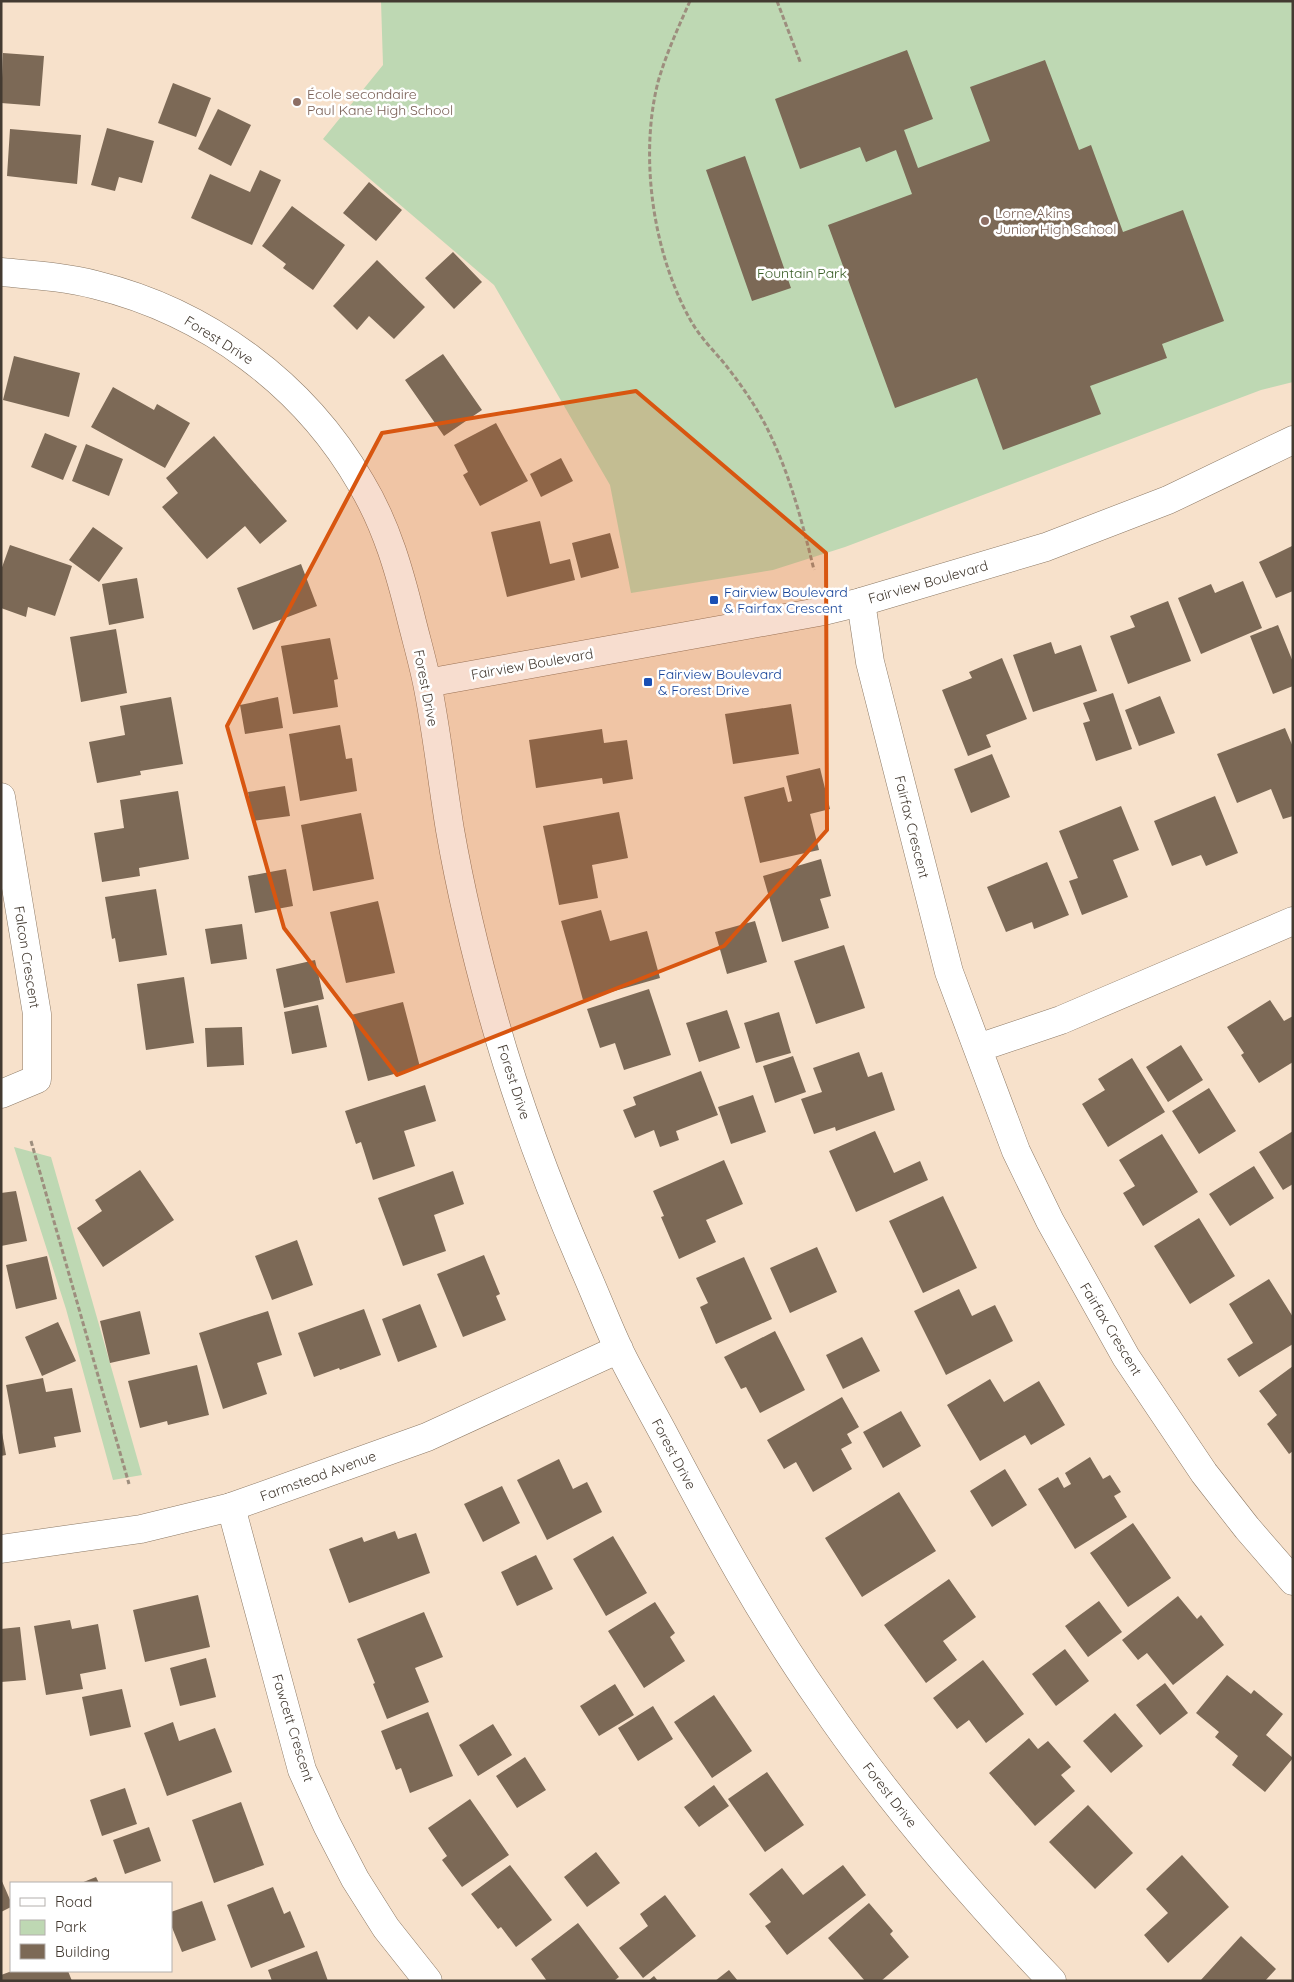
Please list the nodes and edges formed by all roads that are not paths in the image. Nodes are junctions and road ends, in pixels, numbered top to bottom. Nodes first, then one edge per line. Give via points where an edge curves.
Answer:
1 (1, 272) edge
2 (1293, 440) edge
3 (861, 602) junction
4 (427, 683) junction
5 (1, 797) edge
6 (1293, 921) edge
7 (978, 1048) junction
8 (1, 1094) edge
9 (619, 1349) junction
10 (231, 1507) junction
11 (1, 1550) edge
12 (1293, 1581) edge
13 (428, 1981) edge
14 (1052, 1981) edge

1 - 4 street, Forest Drive via 56,277 94,285 132,295 169,310 241,351 309,411 362,483 382,523 398,565
2 - 3 street, Fairview Boulevard via 1168,500 1046,547
3 - 4 street, Fairview Boulevard
3 - 7 street, Fairfax Crescent via 870,662 949,972
4 - 9 street, Forest Drive via 451,837 494,1018 549,1186
5 - 8 street, Falcon Crescent via 37,1014 37,1080
6 - 7 street via 1061,1020
7 - 12 street, Fairfax Crescent via 1016,1151 1050,1221 1122,1349 1204,1473 1246,1528
9 - 10 street, Farmstead Avenue via 427,1437
9 - 14 street, Forest Drive via 722,1545 822,1704 935,1852
10 - 11 street, Farmstead Avenue via 141,1529
10 - 13 street, Fawcett Crescent via 302,1770 355,1879 386,1928

